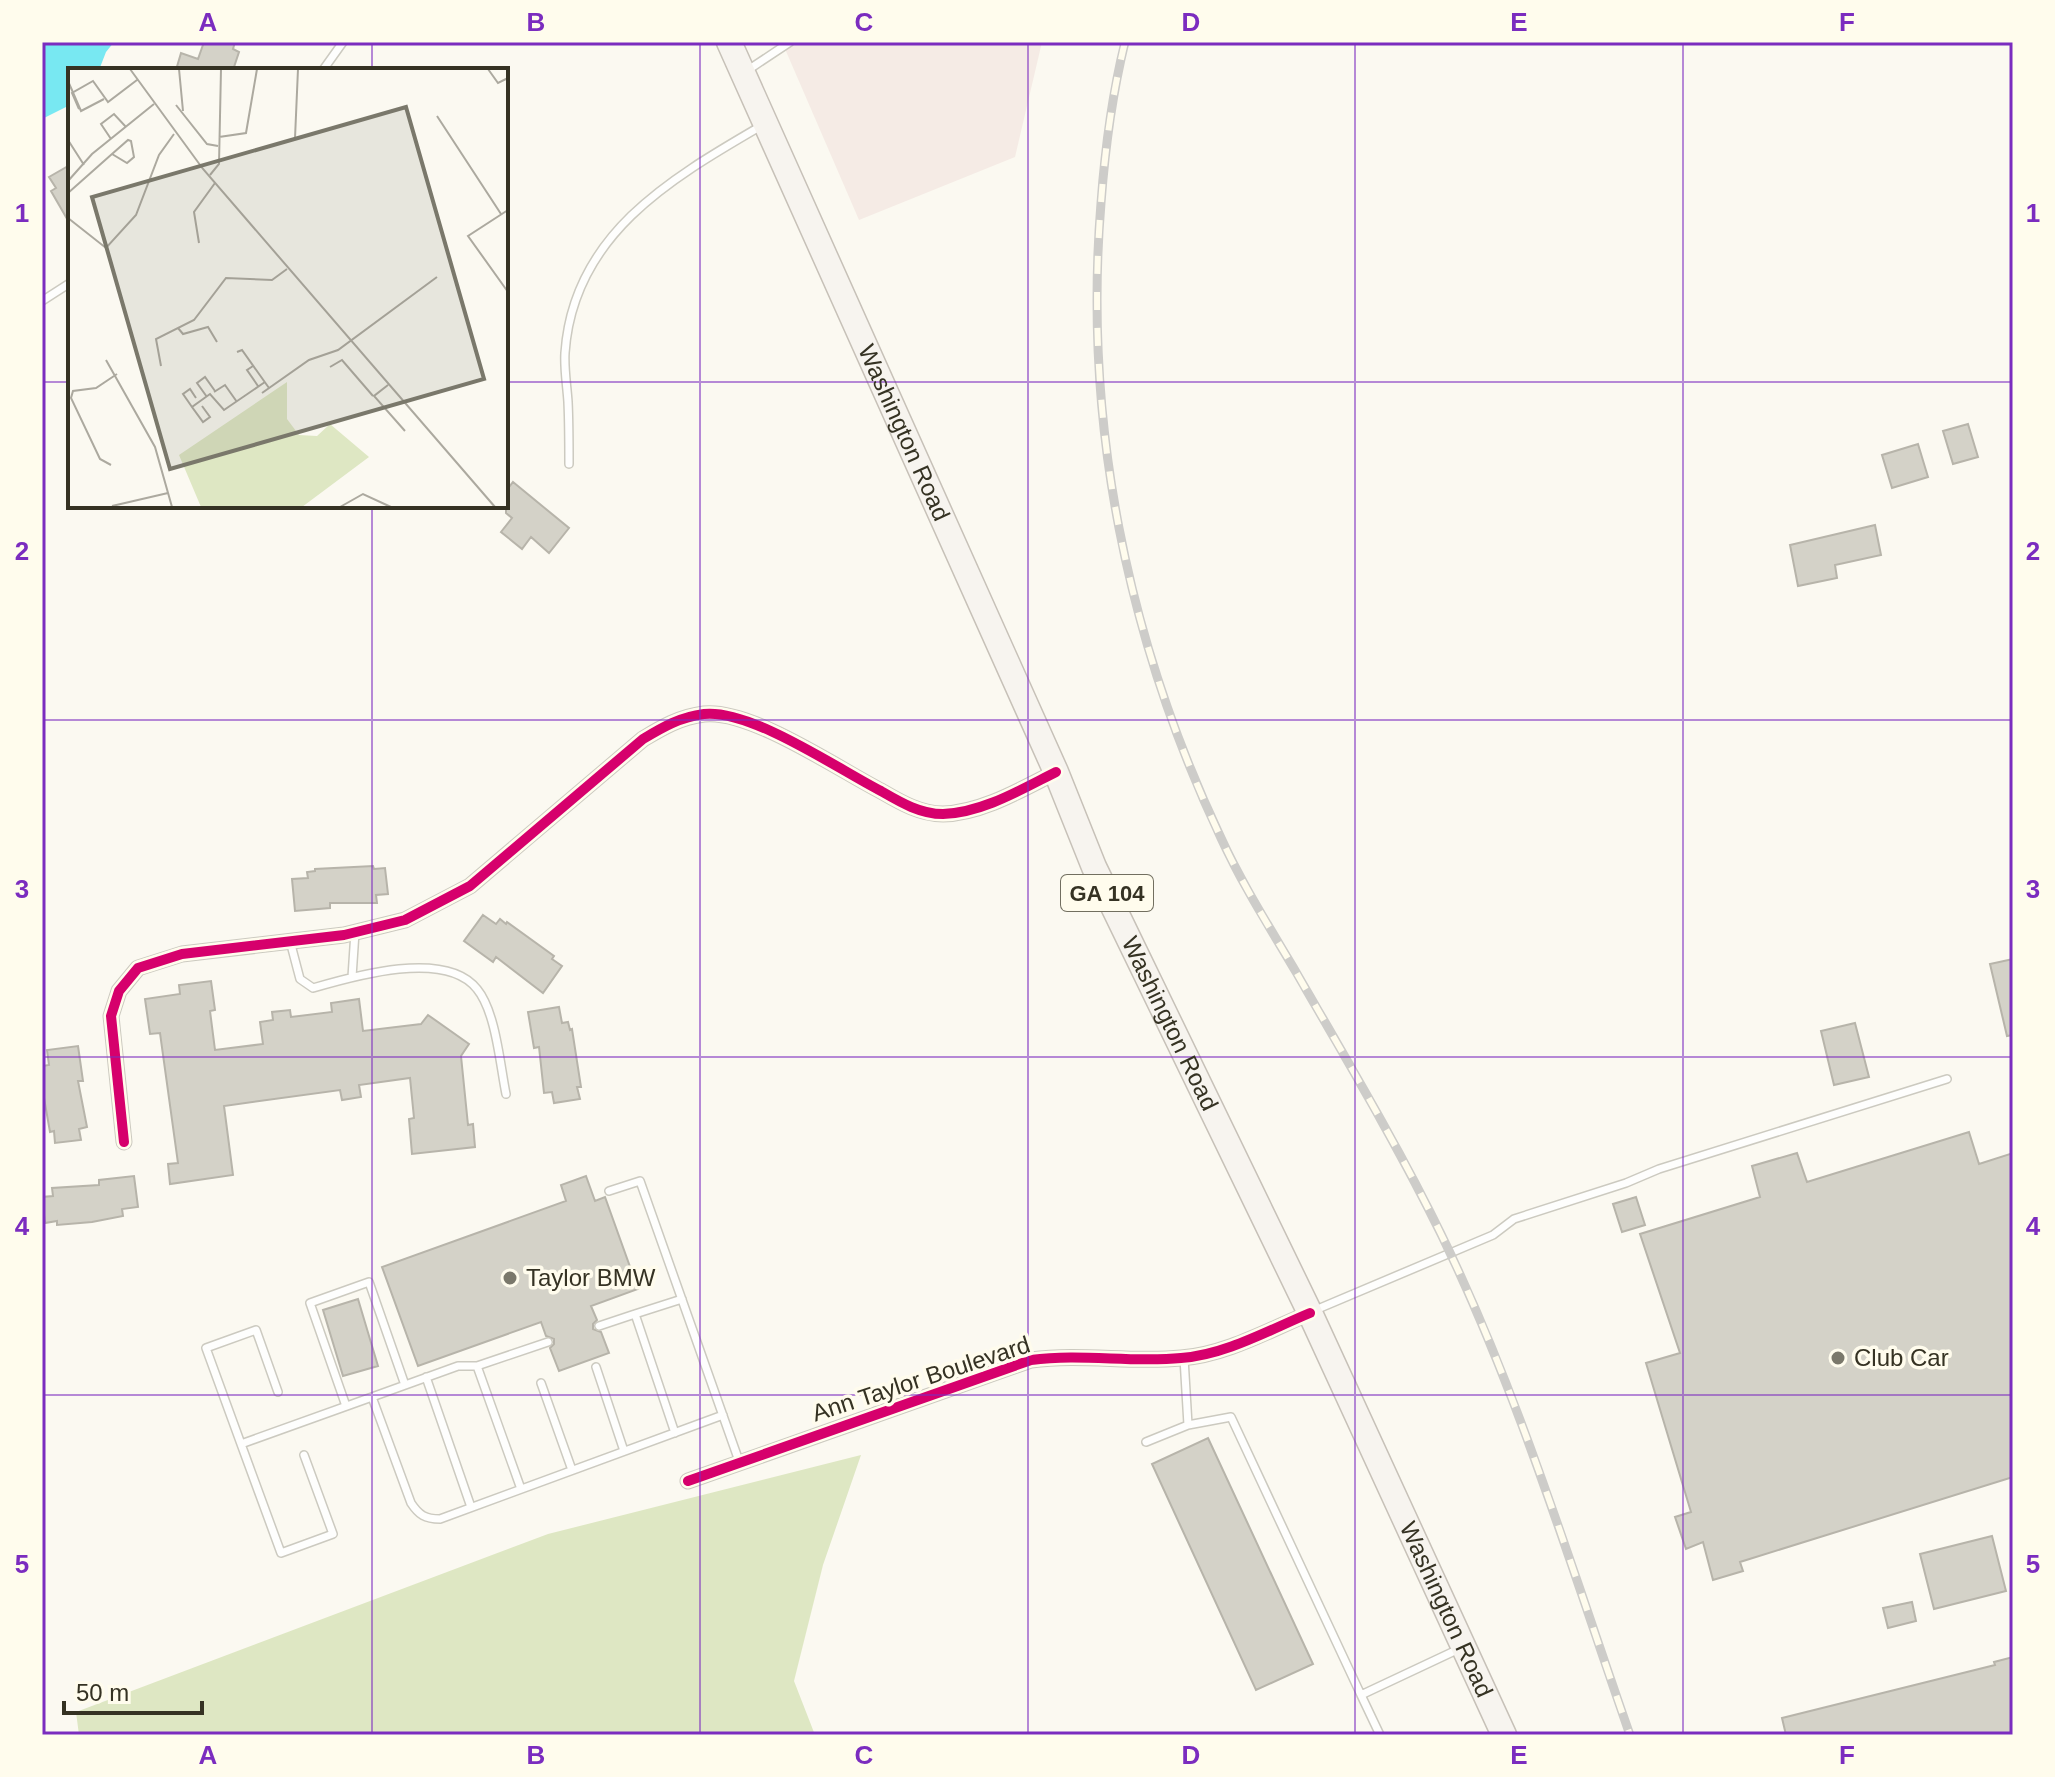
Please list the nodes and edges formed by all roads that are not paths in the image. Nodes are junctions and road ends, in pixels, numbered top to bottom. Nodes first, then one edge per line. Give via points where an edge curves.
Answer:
1 (343, 42) edge
2 (729, 42) edge
3 (790, 42) edge
4 (322, 68) edge
5 (743, 73) junction
6 (766, 123) junction
7 (68, 284) edge
8 (42, 301) edge
9 (569, 464) dead end
10 (1056, 772) junction
11 (355, 932) junction
12 (290, 941) junction
13 (352, 977) junction
14 (1947, 1079) dead end
15 (506, 1094) dead end
16 (124, 1142) dead end
17 (609, 1191) dead end
18 (682, 1299) junction
19 (1310, 1313) junction
20 (635, 1314) junction
21 (599, 1326) dead end
22 (548, 1342) dead end
23 (1184, 1358) junction
24 (477, 1366) junction
25 (596, 1367) dead end
26 (426, 1377) junction
27 (541, 1383) dead end
28 (405, 1385) junction
29 (278, 1392) dead end
30 (372, 1397) junction
31 (346, 1406) junction
32 (723, 1415) junction
33 (1188, 1425) junction
34 (675, 1433) junction
35 (1146, 1442) dead end
36 (241, 1444) junction
37 (624, 1451) junction
38 (304, 1455) dead end
39 (739, 1461) junction
40 (572, 1470) junction
41 (688, 1481) dead end
42 (521, 1489) junction
43 (471, 1507) junction
44 (1463, 1647) junction
45 (1361, 1695) junction
46 (1380, 1735) edge
47 (1504, 1735) edge

1 - 4 lane
2 - 5 main road, Washington Road / GA 104
3 - 5 lane
5 - 6 main road, Washington Road / GA 104
6 - 9 lane via 669,182 626,220 592,263 573,308 565,353
6 - 10 main road, Washington Road / GA 104
7 - 8 lane
10 - 11 street via 980,806 943,814 913,808 770,731 707,713 672,721 632,748 470,886 405,920
10 - 19 main road, Washington Road / GA 104 via 1094,867
11 - 12 street
11 - 13 lane
12 - 13 lane via 300,979 313,988
12 - 16 street via 182,954 138,968 119,991 111,1016
13 - 15 lane via 448,969 476,987 488,1009
14 - 19 lane via 1514,1219 1493,1235
17 - 18 lane via 640,1181
18 - 20 lane
18 - 32 lane
19 - 23 street, Ann Taylor Boulevard via 1220,1350
19 - 44 main road, Washington Road / GA 104
20 - 21 lane
20 - 34 lane
22 - 24 lane
23 - 33 lane
23 - 39 street, Ann Taylor Boulevard via 1065,1355 1031,1360
24 - 26 lane via 458,1366
24 - 42 lane
25 - 37 lane
26 - 28 lane
26 - 43 lane
27 - 40 lane
28 - 30 lane
28 - 31 lane via 369,1282 310,1303
29 - 36 lane via 256,1330 206,1348
30 - 31 lane
30 - 43 lane via 418,1514 440,1519
31 - 36 lane
32 - 34 lane
32 - 39 lane
33 - 35 lane
33 - 45 lane via 1231,1417
34 - 37 lane
36 - 38 lane via 281,1553 333,1534
37 - 40 lane
39 - 41 street, Ann Taylor Boulevard
40 - 42 lane
42 - 43 lane
44 - 45 lane
44 - 47 main road, Washington Road / GA 104
45 - 46 lane

